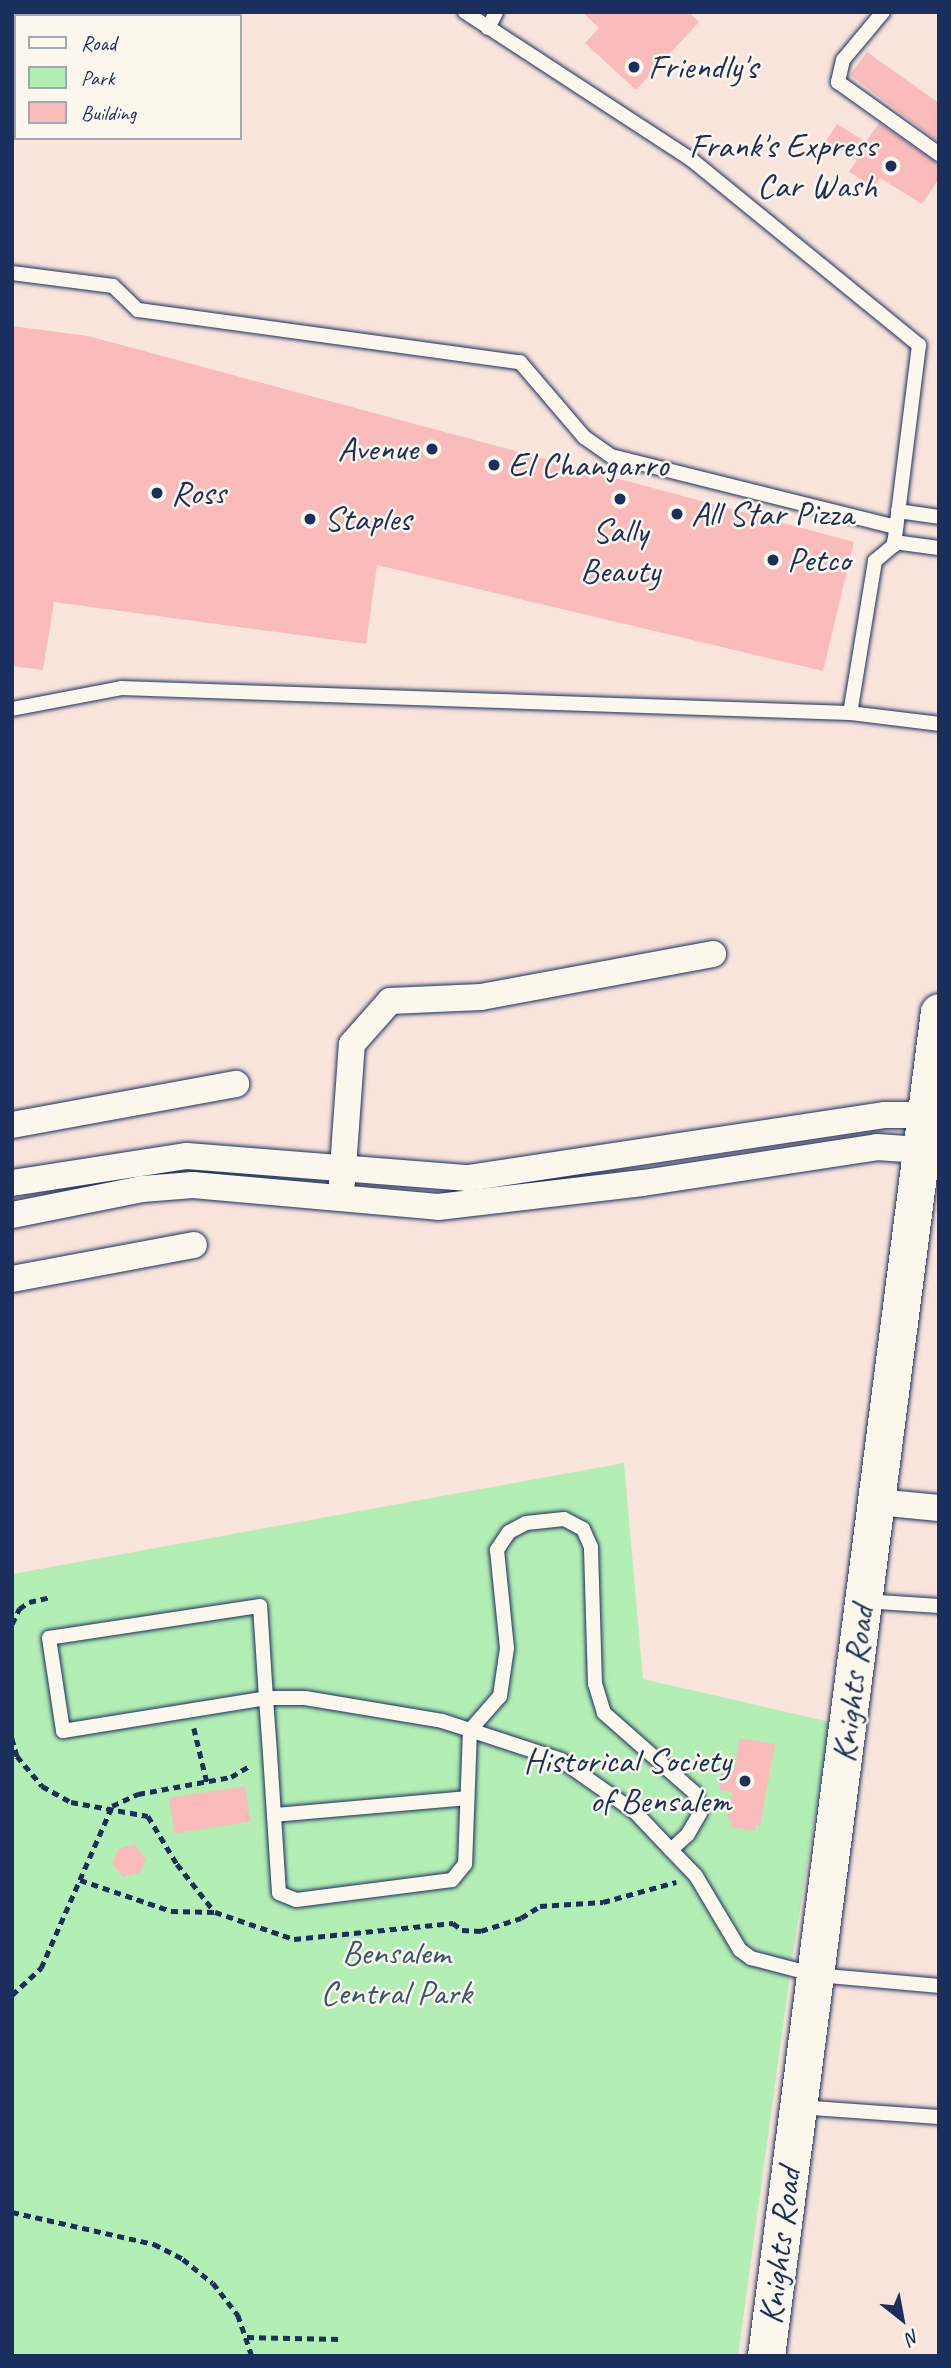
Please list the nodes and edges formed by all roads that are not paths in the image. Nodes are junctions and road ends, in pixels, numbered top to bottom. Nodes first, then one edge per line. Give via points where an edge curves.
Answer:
1 (465, 12) edge
2 (496, 12) edge
3 (883, 12) edge
4 (488, 28) junction
5 (939, 154) edge
6 (12, 273) edge
7 (898, 512) junction
8 (939, 517) edge
9 (895, 535) junction
10 (939, 548) edge
11 (12, 709) edge
12 (850, 713) junction
13 (939, 724) edge
14 (712, 954) dead end
15 (939, 1012) edge
16 (236, 1084) dead end
17 (12, 1125) edge
18 (922, 1133) junction
19 (342, 1166) junction
20 (12, 1182) edge
21 (342, 1198) junction
22 (12, 1215) edge
23 (194, 1245) dead end
24 (12, 1279) edge
25 (877, 1503) junction
26 (939, 1508) edge
27 (864, 1601) junction
28 (939, 1606) edge
29 (266, 1698) junction
30 (470, 1730) junction
31 (467, 1798) junction
32 (274, 1815) junction
33 (671, 1850) junction
34 (816, 1975) junction
35 (939, 1986) edge
36 (798, 2107) junction
37 (939, 2117) edge
38 (766, 2356) edge

1 - 4 lane
2 - 4 lane
3 - 5 lane via 843,60 838,82
4 - 7 lane via 692,160 919,345
6 - 9 lane via 113,286 138,310 520,362 584,437 611,456
7 - 8 lane
7 - 9 lane
9 - 10 lane
9 - 12 lane via 875,561
11 - 12 lane via 121,688
12 - 13 lane
14 - 19 street via 481,997 390,1001 352,1044
15 - 18 main road, Knights Road
16 - 17 street
18 - 19 street via 885,1115 468,1178
18 - 21 street via 877,1147 643,1183 438,1207
18 - 25 main road, Knights Road
19 - 20 street via 187,1156
19 - 21 street
21 - 22 street via 193,1185 142,1189
23 - 24 street
25 - 26 street
25 - 27 main road, Knights Road
27 - 28 lane
27 - 34 main road, Knights Road
29 - 29 lane via 63,1731 49,1638 260,1606
29 - 30 lane via 305,1698 442,1721
29 - 32 lane
30 - 31 lane
30 - 33 lane via 562,1760 635,1812
30 - 33 lane via 500,1696 507,1647 498,1550 509,1532 526,1522 564,1519 583,1529 591,1546 595,1684 604,1713 696,1794 700,1813 688,1834
31 - 32 lane
31 - 32 lane via 464,1864 452,1880 296,1900 279,1893
33 - 34 lane via 696,1876 740,1950 751,1958
34 - 35 lane
34 - 36 main road, Knights Road
36 - 37 lane
36 - 38 main road, Knights Road

